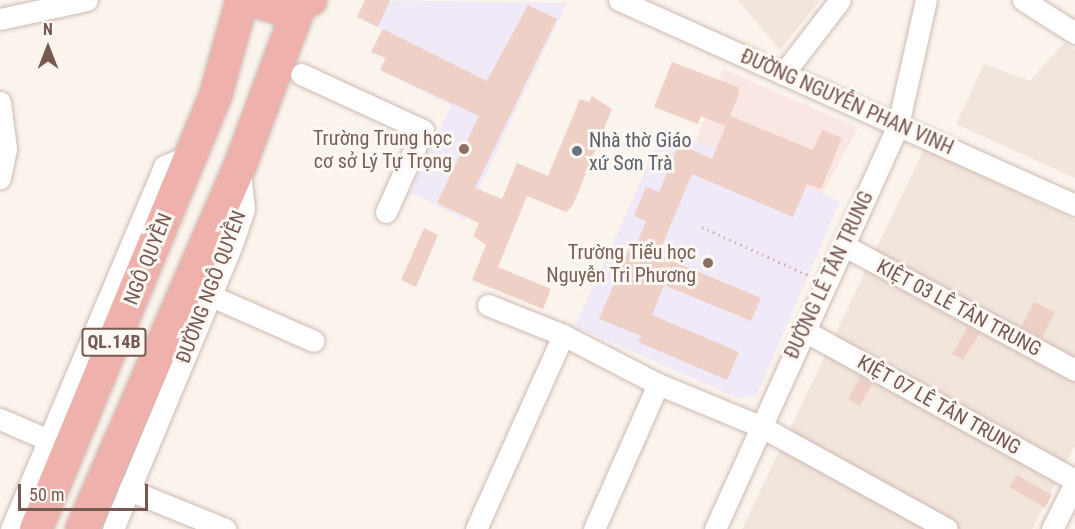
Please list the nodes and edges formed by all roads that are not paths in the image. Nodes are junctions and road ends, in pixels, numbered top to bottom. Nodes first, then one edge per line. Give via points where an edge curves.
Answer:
1 (87, 0) edge
2 (242, 0) edge
3 (252, 0) edge
4 (619, 0) edge
5 (840, 0) edge
6 (926, 0) edge
7 (1023, 0) edge
8 (305, 3) edge
9 (0, 19) edge
10 (1075, 33) edge
11 (301, 74) dead end
12 (783, 74) junction
13 (0, 102) edge
14 (898, 124) junction
15 (1, 172) edge
16 (1075, 205) edge
17 (386, 212) dead end
18 (843, 245) junction
19 (199, 290) junction
20 (488, 305) dead end
21 (803, 330) junction
22 (563, 335) junction
23 (314, 341) dead end
24 (1075, 370) edge
25 (658, 384) junction
26 (0, 419) edge
27 (760, 426) junction
28 (59, 445) junction
29 (129, 490) junction
30 (1073, 490) edge
31 (12, 529) edge
32 (36, 529) edge
33 (82, 529) edge
34 (113, 529) edge
35 (225, 529) edge
36 (476, 529) edge
37 (594, 529) edge
38 (715, 529) edge
39 (947, 529) edge
40 (1052, 529) edge

1 - 9 street
2 - 28 highway, NGÔ QUYỀN / QL.14B via 216,94 191,155
3 - 8 highway via 281,9
4 - 12 street, ĐƯỜNG NGUYỄN PHAN VINH
5 - 12 street
6 - 14 street, ĐƯỜNG LÊ TÂN TRUNG
7 - 10 street
8 - 19 highway, QL.14B via 240,166
11 - 17 street via 423,130
12 - 14 street, ĐƯỜNG NGUYỄN PHAN VINH
13 - 15 street
14 - 16 street, ĐƯỜNG NGUYỄN PHAN VINH
14 - 18 street, ĐƯỜNG LÊ TÂN TRUNG
18 - 21 street, ĐƯỜNG LÊ TÂN TRUNG
18 - 24 street, KIỆT 03 LÊ TÂN TRUNG
19 - 23 street
19 - 29 street, ĐƯỜNG NGÔ QUYỀN
19 - 33 highway, QL.14B
20 - 22 street
21 - 27 street, ĐƯỜNG LÊ TÂN TRUNG
21 - 30 street, KIỆT 07 LÊ TÂN TRUNG
22 - 25 street
22 - 36 street
25 - 27 street
25 - 37 street
26 - 28 street
27 - 38 street, ĐƯỜNG LÊ TÂN TRUNG
27 - 39 street
28 - 31 street
28 - 32 highway, NGÔ QUYỀN / QL.14B
29 - 34 street, ĐƯỜNG NGÔ QUYỀN
29 - 35 street
30 - 40 street

